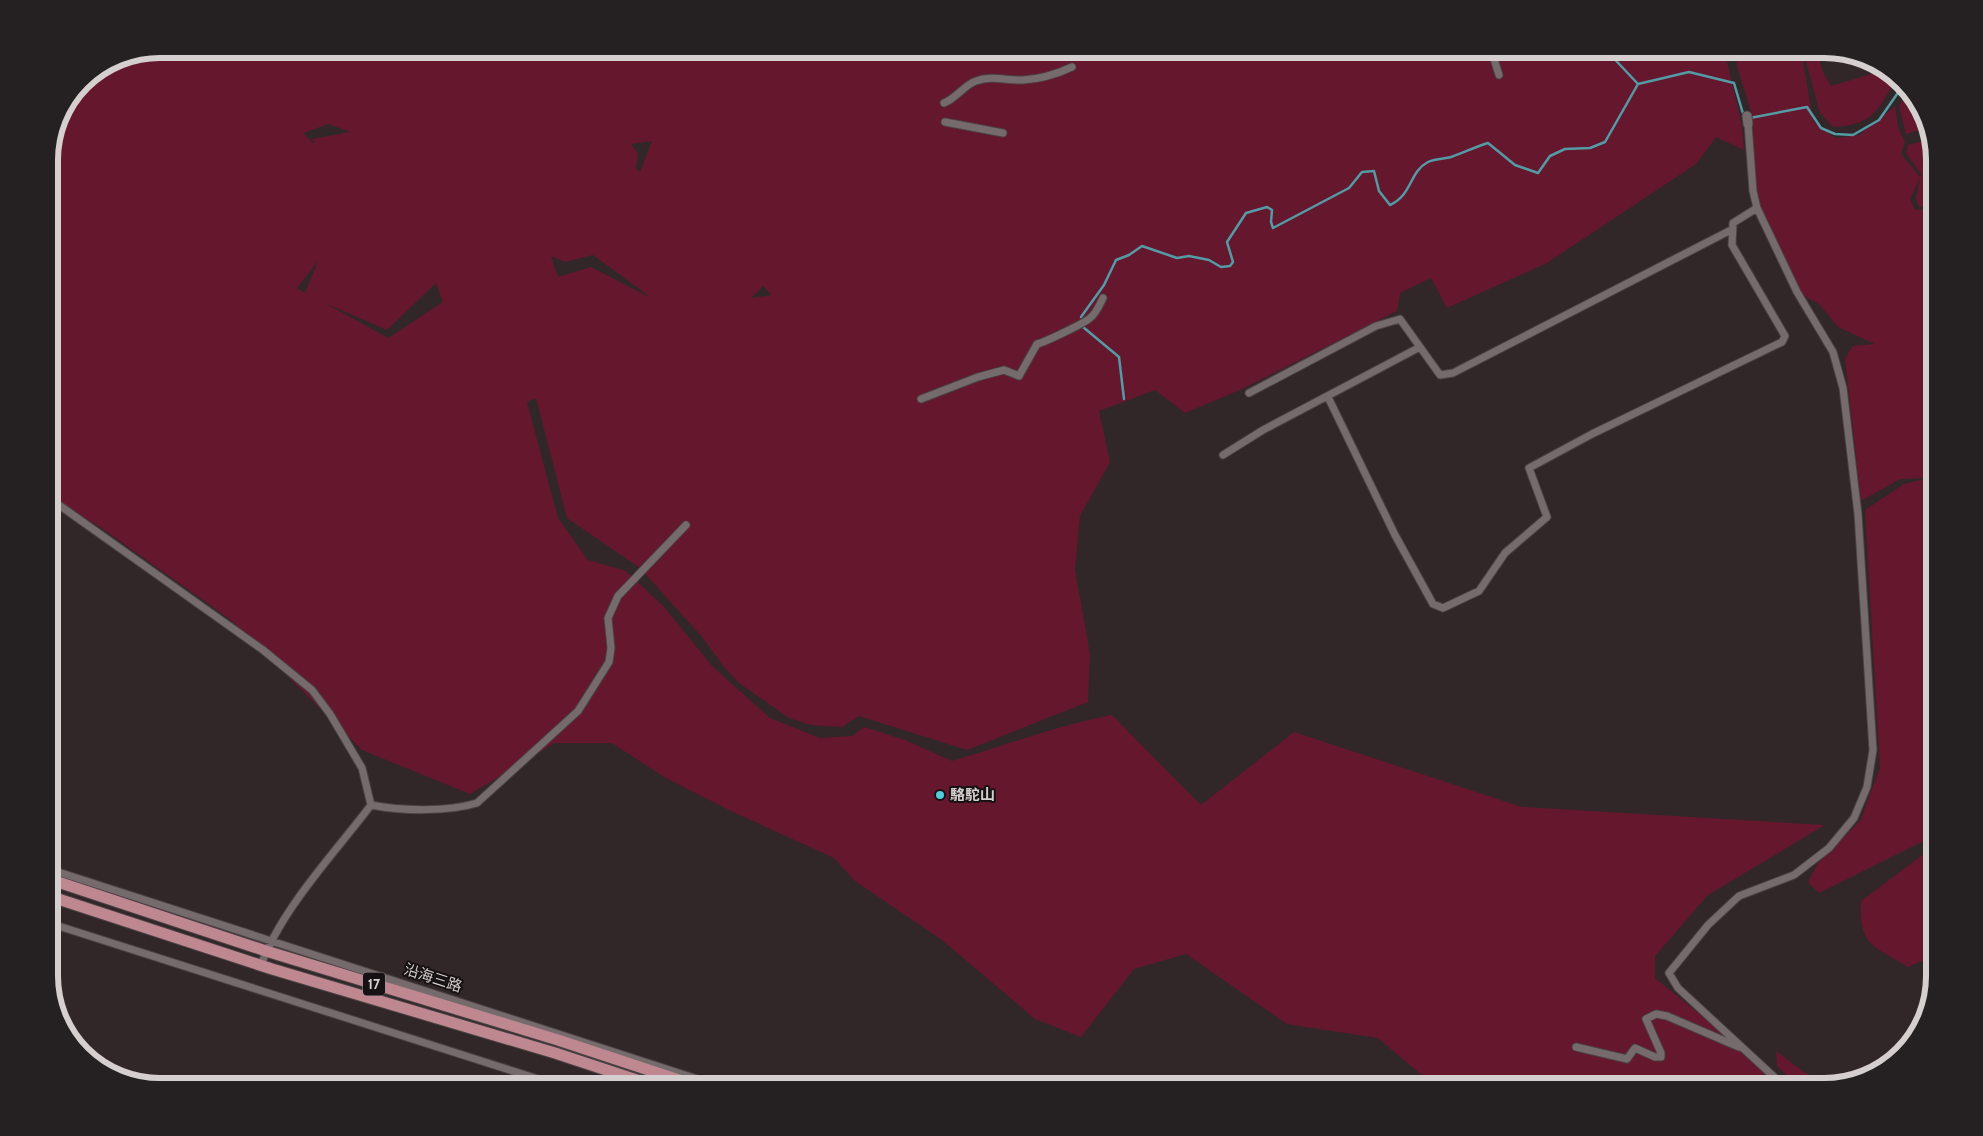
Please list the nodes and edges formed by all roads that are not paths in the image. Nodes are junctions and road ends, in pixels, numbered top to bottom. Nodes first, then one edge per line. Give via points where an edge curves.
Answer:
1 (1494, 58) edge
2 (1072, 67) dead end
3 (1499, 75) dead end
4 (944, 103) dead end
5 (1748, 120) dead end
6 (945, 122) dead end
7 (1003, 133) dead end
8 (1757, 208) junction
9 (1731, 230) junction
10 (1103, 298) dead end
11 (1420, 348) junction
12 (1249, 393) dead end
13 (1328, 397) junction
14 (920, 399) dead end
15 (1223, 454) dead end
16 (58, 504) edge
17 (686, 525) dead end
18 (371, 805) junction
19 (58, 872) edge
20 (58, 881) edge
21 (58, 899) edge
22 (58, 926) edge
23 (271, 940) junction
24 (266, 952) junction
25 (261, 965) junction
26 (1576, 1047) dead end
27 (1746, 1050) junction
28 (535, 1078) edge
29 (631, 1078) edge
30 (673, 1078) edge
31 (690, 1078) edge
32 (1775, 1078) edge

1 - 3 street
2 - 4 street via 1054,75 1024,80 991,77 975,81
5 - 8 street
6 - 7 street
8 - 9 street via 1733,223
8 - 27 street via 1797,292 1833,352 1843,388 1858,514 1873,750 1868,787 1854,818 1829,848 1794,875 1739,896 1708,925 1669,973 1678,988
9 - 11 street via 1453,373 1440,375
9 - 13 street via 1732,245 1786,336 1782,342 1529,468 1547,517 1505,553 1479,591 1443,608 1434,604 1395,535
10 - 14 street via 1091,318 1057,334 1047,343 1037,344 1019,376 1004,370
11 - 12 street via 1400,319 1376,326
11 - 13 street
13 - 15 street
16 - 18 street via 247,639 312,690 362,768
17 - 18 street via 618,596 608,618 609,662 578,711 478,803 462,808
18 - 23 street via 284,918
19 - 23 street, 沿海三路
20 - 24 main road, 沿海三路 / 17
21 - 25 main road, 17
22 - 28 street
23 - 24 street
23 - 31 street, 沿海三路
24 - 25 street
24 - 30 main road, 沿海三路 / 17
25 - 29 main road, 17
26 - 27 street via 1627,1059 1635,1048 1661,1058 1646,1019 1656,1014 1668,1016
27 - 32 street

